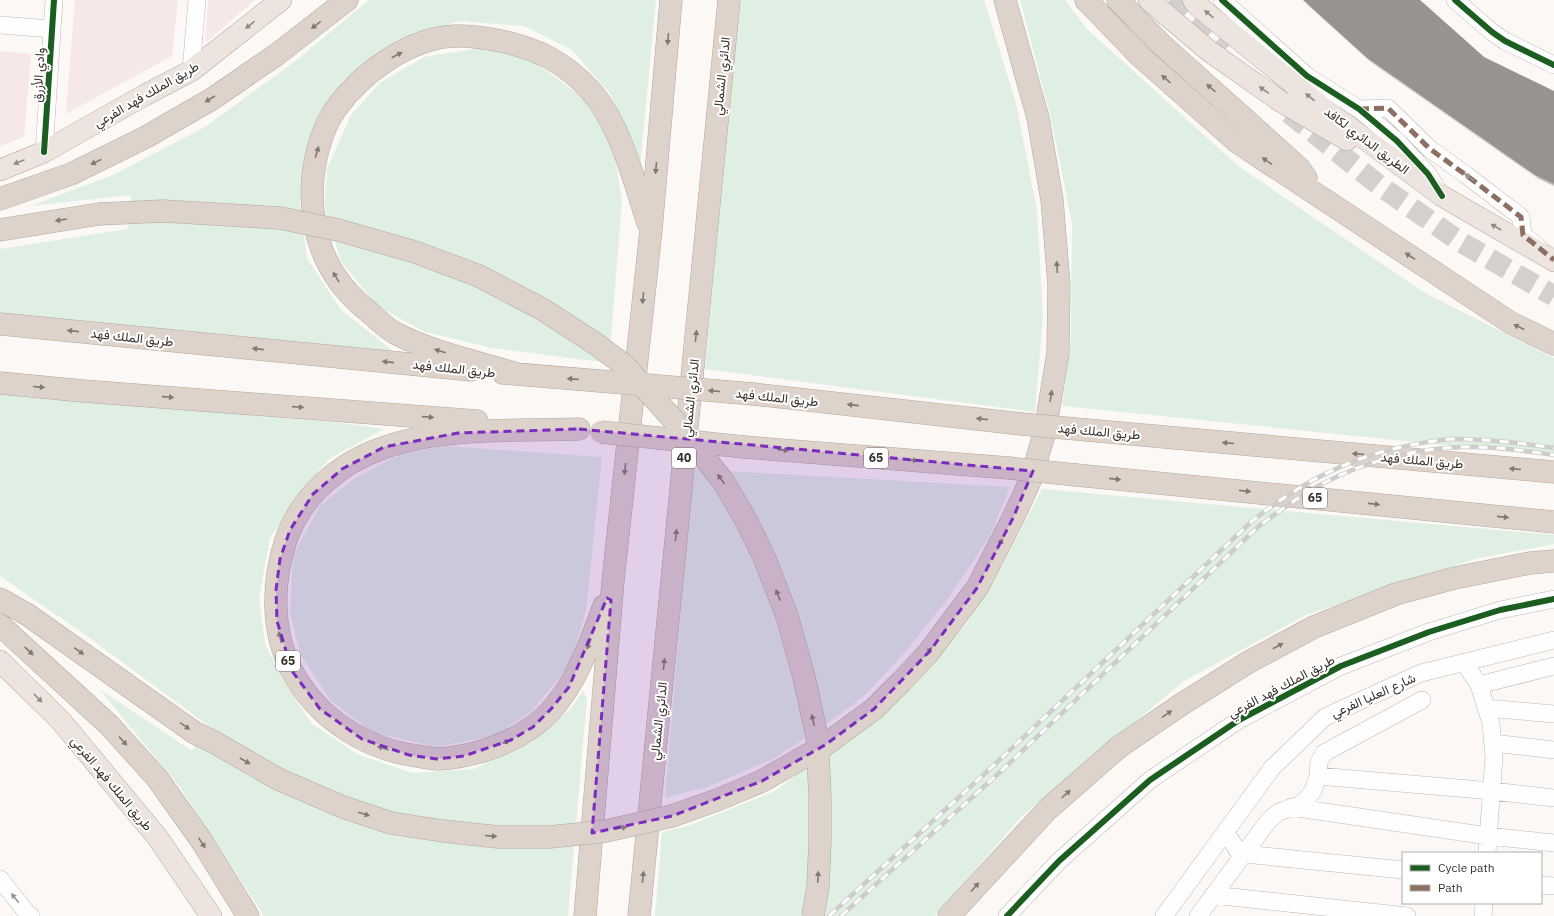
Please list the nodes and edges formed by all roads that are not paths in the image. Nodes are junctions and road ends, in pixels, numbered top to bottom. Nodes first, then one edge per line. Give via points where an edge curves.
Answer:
1 (54, 0) edge
2 (198, 0) edge
3 (281, 0) edge
4 (347, 0) edge
5 (671, 0) edge
6 (729, 0) edge
7 (1005, 0) edge
8 (1086, 0) edge
9 (1118, 0) edge
10 (1149, 0) edge
11 (1193, 0) edge
12 (1222, 0) edge
13 (1455, 0) edge
14 (0, 25) edge
15 (52, 29) junction
16 (1554, 65) edge
17 (191, 71) junction
18 (1359, 109) junction
19 (44, 152) junction
20 (0, 170) edge
21 (1316, 194) junction
22 (1442, 196) junction
23 (0, 199) edge
24 (0, 230) edge
25 (651, 230) junction
26 (1554, 260) edge
27 (0, 324) edge
28 (1554, 344) edge
29 (517, 374) junction
30 (0, 383) edge
31 (579, 429) junction
32 (1554, 472) edge
33 (1554, 522) edge
34 (1554, 561) edge
35 (613, 581) junction
36 (0, 599) edge
37 (1554, 599) edge
38 (0, 625) edge
39 (1554, 640) edge
40 (0, 661) edge
41 (1464, 662) junction
42 (1554, 666) edge
43 (1479, 685) junction
44 (1422, 700) dead end
45 (1486, 708) junction
46 (1554, 714) edge
47 (1493, 743) junction
48 (1554, 750) edge
49 (1318, 776) junction
50 (1492, 791) junction
51 (1554, 798) edge
52 (1290, 807) junction
53 (1225, 832) junction
54 (1488, 836) junction
55 (1554, 843) edge
56 (1487, 852) edge
57 (1244, 854) junction
58 (1402, 870) edge
59 (0, 879) edge
60 (1542, 885) edge
61 (1554, 886) edge
62 (1214, 895) junction
63 (1484, 904) edge
64 (207, 913) edge
65 (32, 916) edge
66 (248, 916) edge
67 (585, 916) edge
68 (639, 916) edge
69 (813, 916) edge
70 (949, 916) edge
71 (1007, 916) edge
72 (1164, 916) edge
73 (1198, 916) edge
74 (1407, 916) edge
75 (1483, 916) edge

1 - 15 street, وادي الأزرق
2 - 17 street
3 -> 17 main road, طريق الملك فهد الفرعي
4 -> 23 highway via 276,55 212,99 146,137 71,174
5 -> 25 highway
68 -> 6 highway, الدائري الشمالي / 40
36 -> 7 highway, bridge via 195,733 278,779 343,807 392,823 498,836 550,837 606,831 665,818 717,800 762,781 825,745 874,709 902,681 929,652 977,588 1031,479 1045,431 1058,353 1059,285 1052,200 1038,118
21 -> 8 highway via 1237,142 1140,56
21 -> 9 highway via 1299,168 1162,45
22 -> 10 main road via 1280,101 1209,51
22 -> 11 main road, الطريق الدائري لكافد via 1323,108
12 - 18 street via 1307,76
13 - 16 street via 1505,41
14 - 15 street
15 - 19 street, وادي الأزرق
17 - 19 main road, طريق الملك فهد الفرعي
18 - 22 street via 1397,141 1428,174
26 -> 18 street via 1523,235 1521,217 1430,149 1388,108
19 -> 20 main road, طريق الملك فهد الفرعي
28 -> 21 highway via 1511,323
26 -> 22 main road, الطريق الدائري لكافد
69 -> 24 highway, bridge via 818,886 820,841 817,736 787,616 764,557 723,481 679,426 624,365 542,309 478,276 415,252 338,230 280,218 163,212 99,214
29 -> 25 highway via 429,347 394,332 355,301 338,282 315,230 312,195 315,161 322,137 334,111 352,88 376,67 399,54 424,42 454,36 490,38 524,46 549,56 571,71 592,92 610,117
25 -> 35 highway
29 -> 27 highway, طريق الملك فهد
32 -> 29 highway, طريق الملك فهد, bridge via 1021,424 753,394
30 -> 31 highway, 65
31 -> 33 highway, 65, bridge via 744,447 1009,468
35 -> 31 highway, 65 via 580,667 569,687 551,709 532,727 511,740 489,750 464,756 437,759 409,755 381,748 340,726 320,709 292,671 278,628 276,590 280,560 290,530 313,494 342,469 384,447 419,438 458,433
70 -> 34 highway via 1048,809 1119,747 1247,663 1314,627 1396,594 1455,578 1530,563
35 - 67 highway
37 - 71 street, طريق الملك فهد الفرعي via 1500,610 1429,632 1341,666 1239,720 1150,780 1059,861
38 -> 66 highway via 109,725 157,778
39 - 41 street, شارع العليا الفرعي
40 -> 64 main road, طريق الملك فهد الفرعي via 66,727 158,838
41 - 43 street
41 - 53 street, شارع العليا الفرعي via 1421,673 1325,717 1272,768
42 - 43 street
43 - 45 street
44 - 49 street via 1324,753 1319,762
45 - 46 street
45 - 47 street
47 - 48 street
47 - 50 street
49 - 50 street
49 - 52 street via 1313,791 1306,800
50 - 51 street
50 - 54 street
52 - 54 street
52 - 57 street via 1269,820
53 - 57 street via 1239,852
53 - 72 street, شارع العليا الفرعي
54 - 55 street
54 - 56 street
57 - 58 street
57 - 62 street
65 -> 59 street
60 - 61 street
62 - 73 street
62 - 74 street
63 - 75 street

